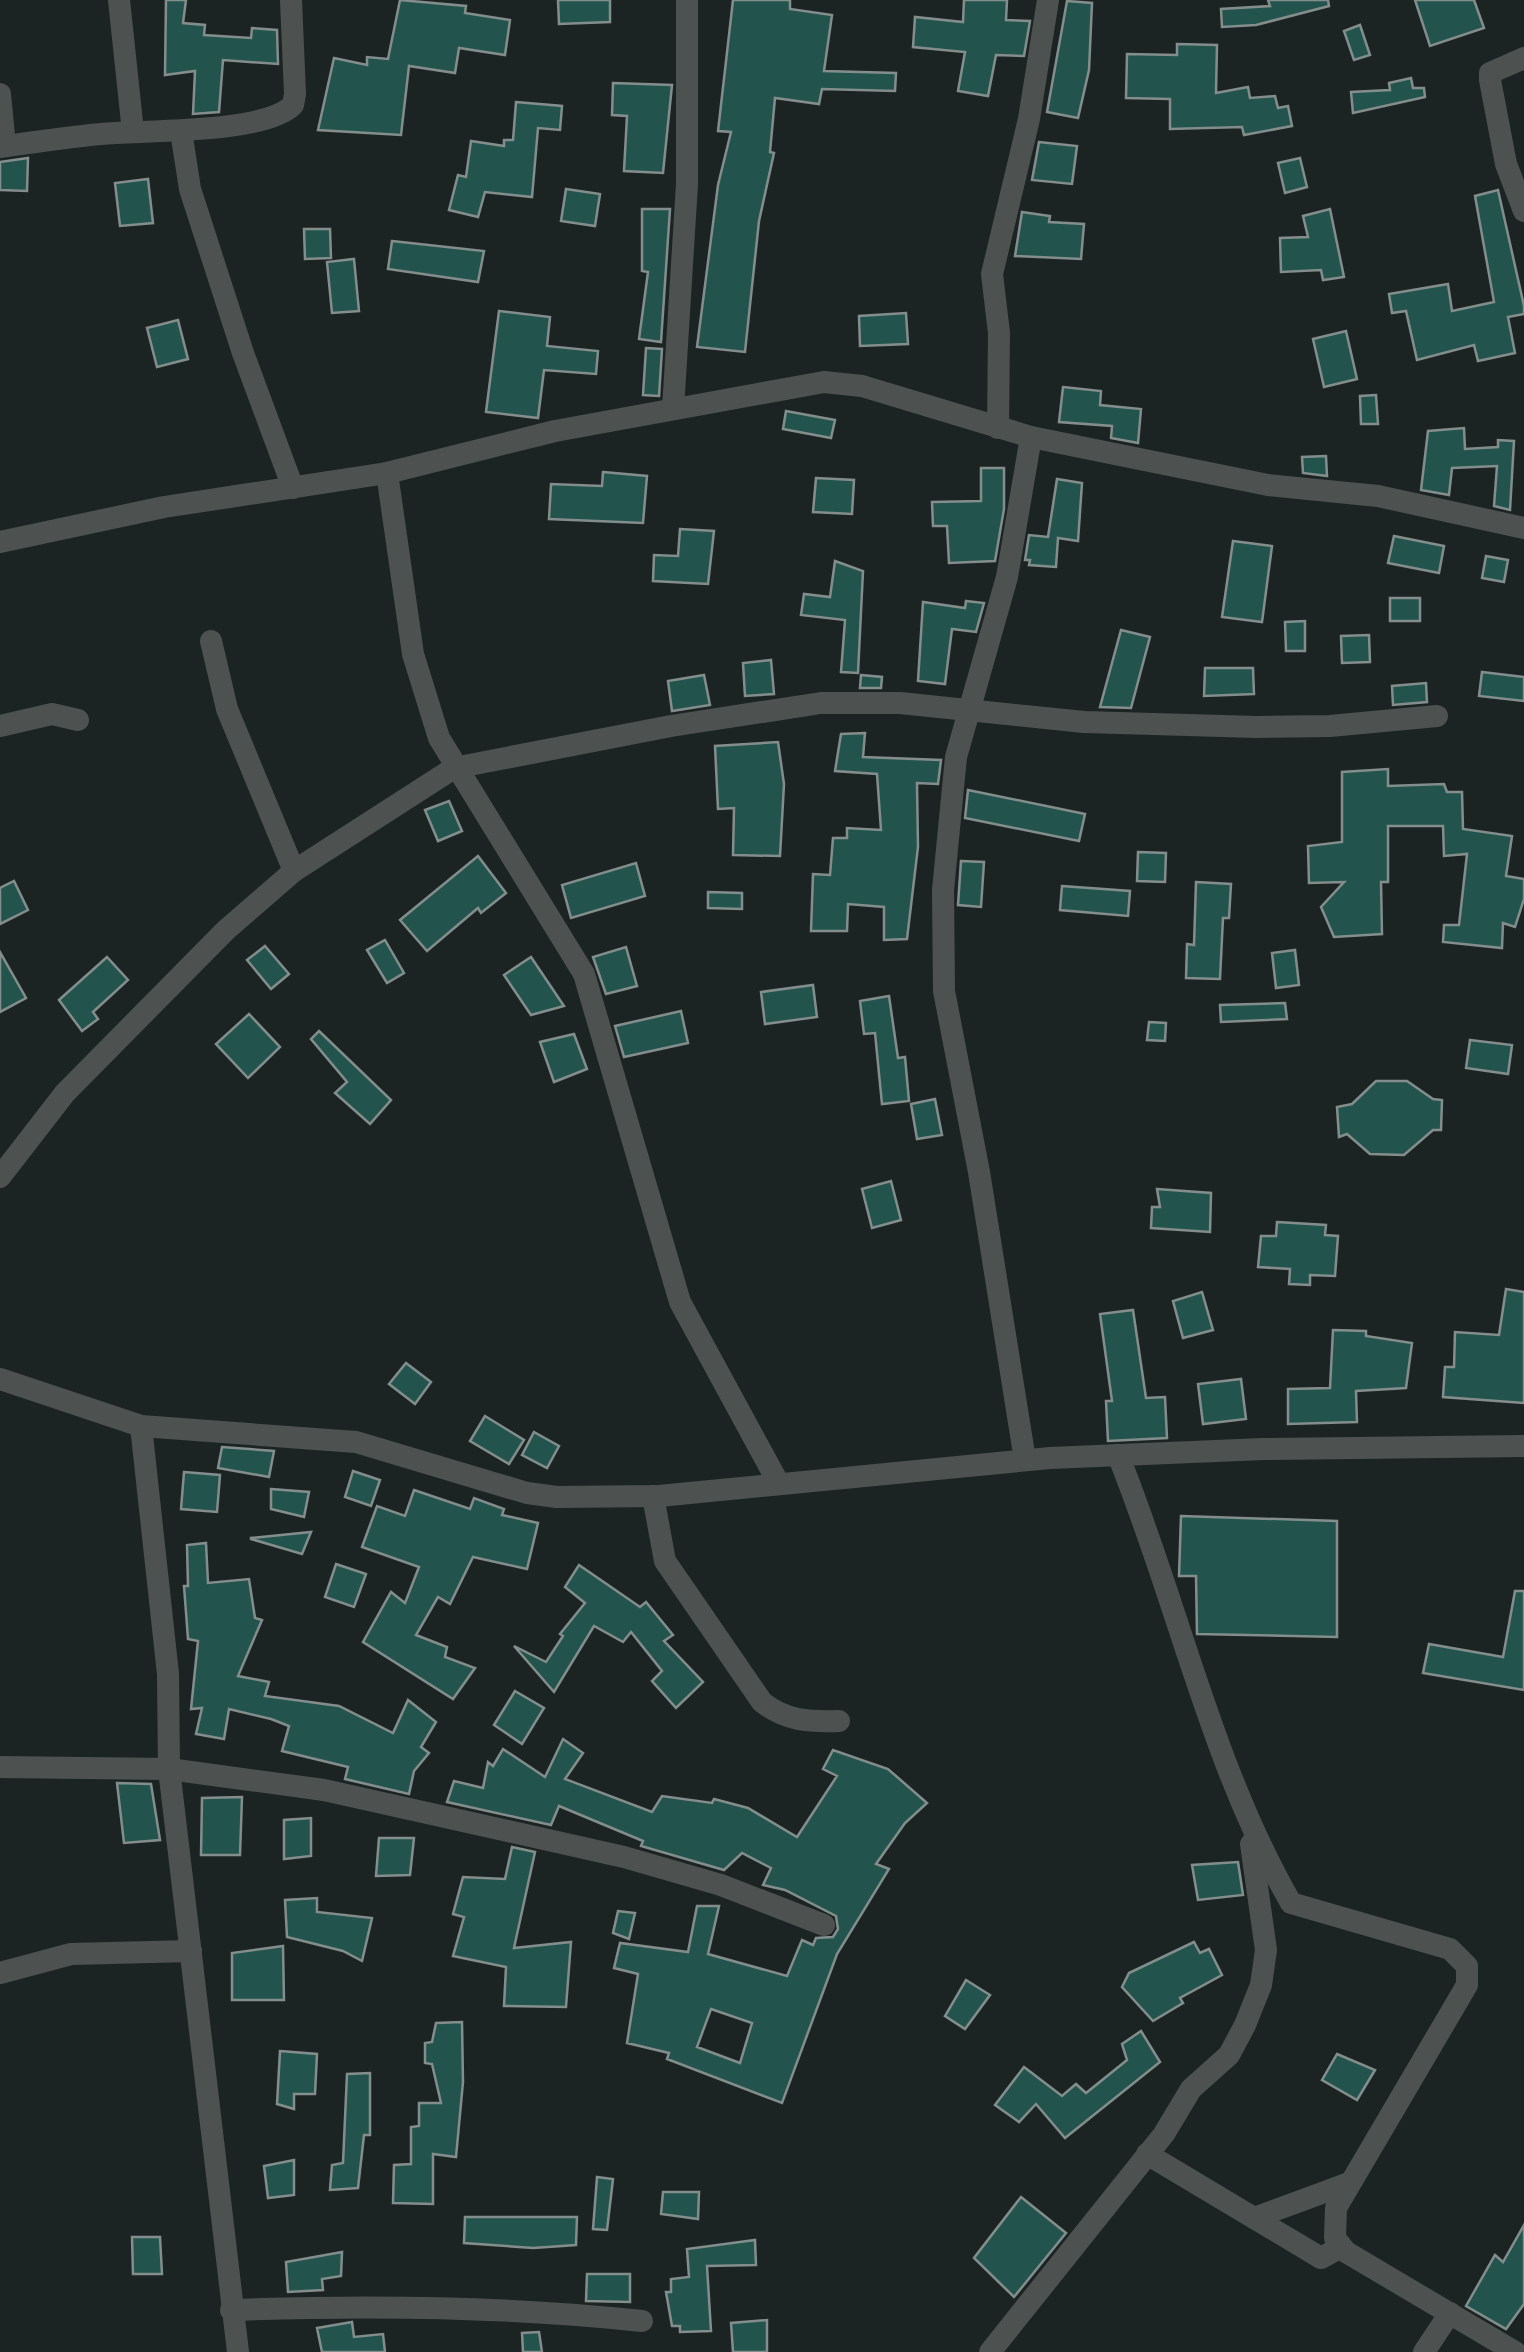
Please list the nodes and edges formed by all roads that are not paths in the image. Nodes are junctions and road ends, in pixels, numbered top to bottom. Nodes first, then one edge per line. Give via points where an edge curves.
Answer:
1 (119, 0) edge
2 (291, 0) edge
3 (687, 0) edge
4 (1048, 0) edge
5 (1524, 58) edge
6 (0, 94) edge
7 (180, 131) junction
8 (133, 132) junction
9 (3, 146) edge
10 (1524, 211) edge
11 (673, 409) junction
12 (998, 428) junction
13 (1031, 437) junction
14 (387, 473) junction
15 (293, 488) junction
16 (1524, 528) edge
17 (0, 542) edge
18 (212, 642) dead end
19 (968, 710) junction
20 (1437, 716) dead end
21 (78, 720) dead end
22 (0, 726) edge
23 (454, 768) junction
24 (294, 871) junction
25 (0, 1177) edge
26 (0, 1380) edge
27 (142, 1426) junction
28 (1524, 1446) edge
29 (1118, 1455) junction
30 (1024, 1460) junction
31 (779, 1484) junction
32 (652, 1496) junction
33 (839, 1720) dead end
34 (0, 1768) edge
35 (169, 1769) junction
36 (1248, 1822) junction
37 (824, 1925) dead end
38 (191, 1952) junction
39 (0, 1973) edge
40 (1146, 2154) junction
41 (1349, 2183) junction
42 (1254, 2218) junction
43 (1341, 2247) junction
44 (231, 2310) junction
45 (1450, 2314) junction
46 (642, 2321) dead end
47 (238, 2352) edge
48 (990, 2352) edge
49 (1424, 2352) edge
50 (1515, 2352) edge

1 - 8 street
2 - 7 street via 292,105 276,117
3 - 11 street via 687,184
4 - 12 street via 1029,119 992,274
5 - 10 street via 1490,72 1506,164
6 - 9 street
7 - 8 street
7 - 15 street via 196,207
8 - 9 street
11 - 12 street via 824,382 862,386
11 - 14 street
12 - 13 street
13 - 16 street
13 - 19 street via 1012,557
14 - 15 street
14 - 23 street via 413,654
15 - 17 street
18 - 24 street via 227,709
19 - 20 street via 1084,722 1257,727
19 - 23 street via 821,703
19 - 30 street via 948,834 944,991
21 - 22 street via 52,714
23 - 24 street
23 - 31 street via 584,974 680,1302
24 - 25 street via 123,1032
26 - 27 street
27 - 32 street via 356,1442 527,1493
27 - 35 street via 168,1674
28 - 29 street
29 - 30 street
29 - 36 street
30 - 31 street
31 - 32 street
32 - 33 street via 665,1561 762,1702 779,1716
34 - 35 street
35 - 37 street via 324,1790 488,1824 721,1885
35 - 38 street
36 - 40 street via 1266,1950 1261,1985 1228,2055 1191,2089
36 - 41 street via 1290,1903 1436,1944 1468,1966 1467,1985
38 - 39 street via 71,1954
38 - 44 street
40 - 42 street
40 - 48 street
41 - 42 street
41 - 43 street via 1333,2227
42 - 43 street via 1321,2258
43 - 45 street
44 - 46 street via 377,2306
44 - 47 street
45 - 49 street
45 - 50 street

